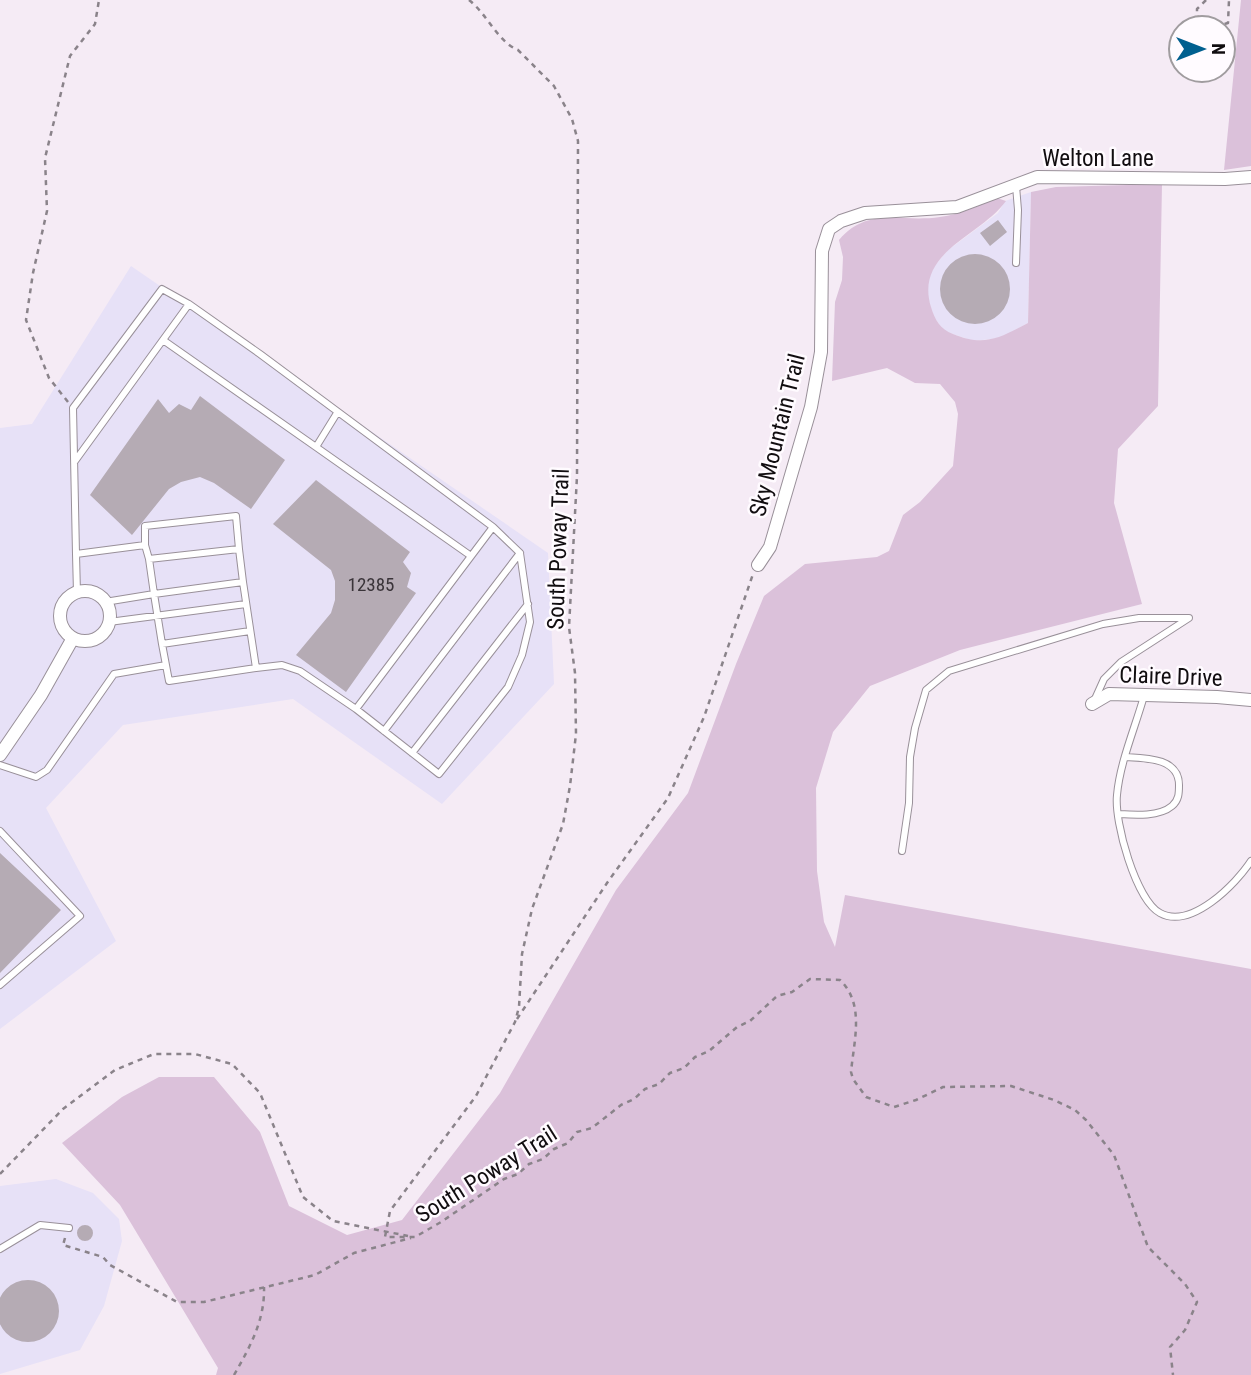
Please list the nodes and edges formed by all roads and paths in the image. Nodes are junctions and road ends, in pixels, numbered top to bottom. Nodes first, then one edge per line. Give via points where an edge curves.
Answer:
1 (99, 0) edge
2 (469, 0) edge
3 (1206, 0) edge
4 (1229, 0) edge
5 (1251, 177) edge
6 (1015, 184) junction
7 (829, 229) joint
8 (1016, 263) dead end
9 (189, 304) junction
10 (163, 340) junction
11 (73, 408) junction
12 (337, 412) junction
13 (316, 447) junction
14 (74, 463) junction
15 (493, 527) junction
16 (145, 545) junction
17 (239, 549) junction
18 (520, 553) junction
19 (76, 554) junction
20 (471, 556) junction
21 (149, 559) junction
22 (756, 570) joint
23 (243, 582) junction
24 (77, 593) junction
25 (154, 594) junction
26 (105, 602) junction
27 (246, 604) junction
28 (528, 604) junction
29 (157, 616) junction
30 (109, 622) junction
31 (250, 631) junction
32 (73, 638) junction
33 (162, 644) junction
34 (166, 665) junction
35 (256, 668) junction
36 (1144, 695) junction
37 (1251, 701) edge
38 (1092, 704) joint
39 (356, 709) junction
40 (384, 731) junction
41 (412, 753) junction
42 (0, 755) edge
43 (1126, 757) junction
44 (0, 765) edge
45 (1118, 814) junction
46 (0, 831) edge
47 (902, 851) dead end
48 (1251, 861) edge
49 (0, 985) edge
50 (515, 1022) junction
51 (0, 1174) edge
52 (69, 1228) joint
53 (386, 1231) junction
54 (415, 1237) junction
55 (0, 1249) edge
56 (264, 1287) junction
57 (234, 1375) edge
58 (1173, 1375) edge

1 - 11 path via 95,24 70,56 45,158 47,211 26,320 49,378
2 - 50 path, South Poway Trail via 554,86 578,141 577,476 569,628 576,734 562,824 532,909 522,954
3 - 4 path via 1197,16 1216,26 1228,23
5 - 6 street, Welton Lane via 1037,177
6 - 7 street, Welton Lane via 957,208 856,214
6 - 8 lane
7 - 22 street, Sky Mountain Trail via 822,251 821,352 811,407 769,547
9 - 10 lane
9 - 11 lane via 162,289
9 - 12 lane
10 - 13 lane
10 - 14 lane
11 - 14 lane
12 - 13 lane
12 - 15 lane
13 - 20 lane
14 - 19 lane
15 - 18 lane
15 - 20 lane
16 - 17 lane via 145,526 236,516
16 - 19 lane
16 - 21 lane
17 - 21 lane
17 - 23 lane
18 - 28 lane
18 - 40 lane
19 - 24 lane
20 - 39 lane
21 - 25 lane
22 - 50 path via 704,717 668,798
23 - 25 lane
23 - 27 lane
24 - 26 street via 93,593
24 - 32 street via 61,610 62,626
25 - 26 lane
25 - 29 lane
26 - 30 street
27 - 29 lane
27 - 31 lane
28 - 41 lane
28 - 41 lane via 530,622 508,687 439,774
29 - 30 lane
29 - 33 lane
30 - 32 street via 95,639
31 - 33 lane
31 - 35 lane
32 - 42 street
33 - 34 lane
34 - 35 lane via 169,681
34 - 44 lane via 114,674 47,770 36,777
35 - 39 lane via 282,665 300,671
36 - 37 street, Claire Drive
36 - 38 street, Claire Drive via 1109,694
36 - 43 lane
38 - 47 lane via 1104,679 1121,662 1189,618 1103,624 948,671 926,690 915,728
39 - 40 lane
40 - 41 lane
43 - 45 lane via 1117,795
43 - 45 lane via 1158,760 1172,767 1179,779 1179,796 1172,807 1157,813
45 - 48 lane via 1125,855 1158,912 1171,917 1192,913 1219,897
46 - 49 lane via 79,916
50 - 53 path, South Poway Trail via 476,1096 390,1211
51 - 53 path via 63,1109 115,1070 154,1054 195,1054 232,1064 260,1093 303,1197 333,1221
52 - 55 lane via 40,1225
52 - 56 path via 63,1245 103,1257 177,1302 204,1302
53 - 54 path
54 - 56 path via 354,1253 315,1275
54 - 58 path, South Poway Trail via 684,1068 777,996 810,979 840,980 850,990 857,1012 851,1072 866,1097 894,1107 943,1087 1011,1086 1054,1100 1086,1119 1114,1155 1148,1247 1197,1302 1185,1330 1171,1347
56 - 57 path via 264,1306 253,1342

